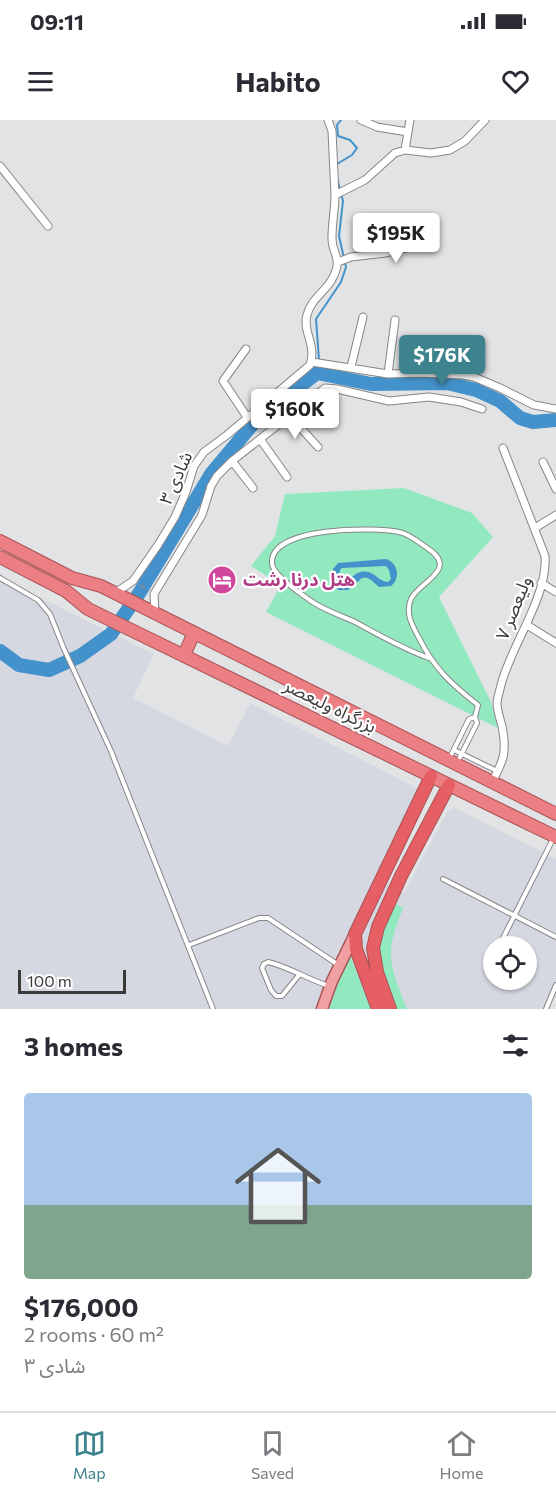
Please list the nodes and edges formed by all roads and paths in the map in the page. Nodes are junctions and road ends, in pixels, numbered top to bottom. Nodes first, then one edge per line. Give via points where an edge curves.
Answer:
1 (328, 120) edge
2 (361, 120) edge
3 (410, 120) edge
4 (485, 120) edge
5 (408, 132) junction
6 (405, 150) junction
7 (0, 166) edge
8 (336, 194) junction
9 (48, 226) dead end
10 (435, 241) dead end
11 (338, 262) junction
12 (363, 317) dead end
13 (395, 320) dead end
14 (246, 349) dead end
15 (312, 362) junction
16 (351, 367) junction
17 (388, 374) junction
18 (482, 409) dead end
19 (556, 409) edge
20 (290, 416) junction
21 (247, 417) junction
22 (260, 439) junction
23 (318, 447) dead end
24 (503, 448) dead end
25 (232, 461) junction
26 (543, 462) dead end
27 (287, 477) dead end
28 (253, 488) dead end
29 (556, 489) edge
30 (556, 515) edge
31 (535, 528) junction
32 (0, 541) edge
33 (0, 557) edge
34 (0, 578) edge
35 (133, 581) junction
36 (541, 583) junction
37 (556, 592) edge
38 (117, 594) junction
39 (154, 594) junction
40 (153, 612) junction
41 (527, 625) junction
42 (194, 633) junction
43 (556, 643) edge
44 (184, 655) junction
45 (429, 658) junction
46 (475, 717) junction
47 (455, 757) junction
48 (431, 776) junction
49 (495, 777) junction
50 (449, 785) junction
51 (556, 813) edge
52 (555, 836) edge
53 (385, 869) junction
54 (400, 876) junction
55 (443, 879) dead end
56 (366, 910) junction
57 (516, 915) junction
58 (382, 918) junction
59 (355, 934) junction
60 (504, 936) edge
61 (556, 937) edge
62 (189, 945) junction
63 (339, 965) junction
64 (299, 975) junction
65 (556, 985) edge
66 (329, 987) junction
67 (213, 1009) edge
68 (322, 1009) edge
69 (378, 1009) edge
70 (390, 1009) edge
71 (546, 1009) edge

1 - 8 street
2 - 5 street via 376,127
3 - 5 street
4 - 6 street via 450,150
5 - 6 street
6 - 8 street via 395,153 365,180
7 - 9 street
8 - 11 street via 331,240
10 - 11 street
11 - 15 street via 331,281 307,315
12 - 16 street
13 - 17 street
14 - 21 street via 223,381
15 - 16 street
15 - 21 street, شادی ۳
16 - 17 street
17 - 19 street via 463,375 528,403
18 - 20 street via 429,397 389,401 325,388
20 - 22 street
20 - 23 street
21 - 35 street, شادی ۳ via 204,452 194,466 175,517
22 - 25 street
22 - 27 street
24 - 31 street, ولیعصر ۷
25 - 28 street
25 - 39 street via 211,486 202,515
26 - 29 street
30 - 31 street
31 - 36 street, ولیعصر ۷ via 545,556
32 - 38 highway, بزرگراه ولیعصر via 72,578
33 - 44 highway, بزرگراه ولیعصر via 66,591 88,609
34 - 62 lane via 45,606 111,751
35 - 38 street, شادی ۳
35 - 39 path
36 - 37 street
36 - 41 street, ولیعصر ۷
38 - 40 highway, بزرگراه ولیعصر
39 - 40 street
40 - 42 highway, بزرگراه ولیعصر
41 - 43 street
41 - 49 street, ولیعصر ۷ via 504,675 497,704 504,759
42 - 44 highway
42 - 47 highway, بزرگراه ولیعصر
44 - 48 highway, بزرگراه ولیعصر
45 - 45 lane via 411,621 409,606 416,592 436,575 439,563 433,552 406,534 321,531 295,539 274,554 272,566 276,574 315,603
45 - 46 lane via 439,672 478,705
46 - 47 lane via 477,723
46 - 47 lane via 469,719
47 - 49 highway, بزرگراه ولیعصر
48 - 50 highway, بزرگراه ولیعصر
48 - 53 highway
49 - 51 highway, بزرگراه ولیعصر
50 - 52 highway, بزرگراه ولیعصر
50 - 54 highway
52 - 57 lane
53 - 54 highway
53 - 56 highway
54 - 58 highway
55 - 57 lane
56 - 58 highway
56 - 59 highway
57 - 60 lane
57 - 61 lane
58 - 70 highway via 373,948
59 - 63 main road
59 - 69 highway via 356,949
62 - 63 lane via 268,918
62 - 67 lane
63 - 66 main road
64 - 64 lane via 285,966 267,962 262,968 276,996 282,996
64 - 66 lane
65 - 71 lane
66 - 68 main road

